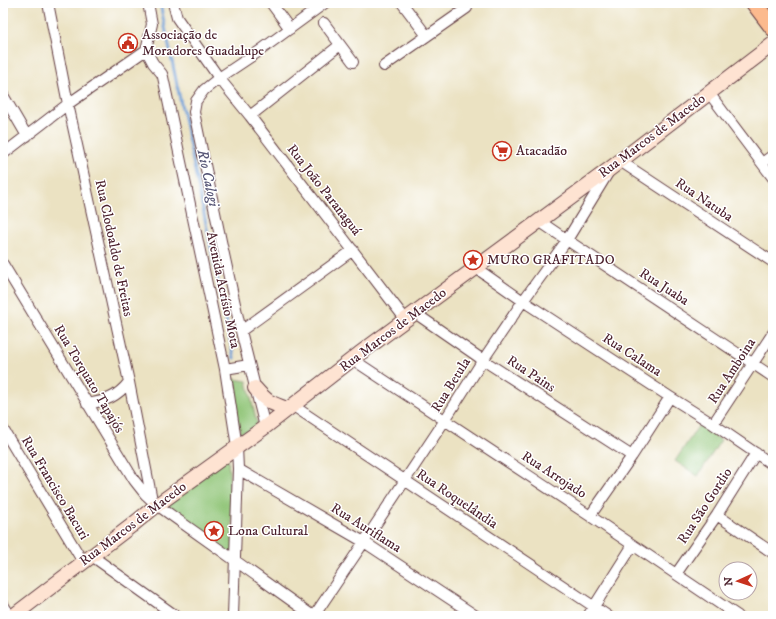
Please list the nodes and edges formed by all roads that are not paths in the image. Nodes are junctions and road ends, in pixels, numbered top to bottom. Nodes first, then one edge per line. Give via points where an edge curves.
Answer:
1 (48, 3) edge
2 (148, 3) edge
3 (173, 3) edge
4 (271, 3) edge
5 (324, 3) edge
6 (402, 3) edge
7 (754, 3) edge
8 (467, 8) dead end
9 (324, 23) dead end
10 (773, 28) edge
11 (290, 29) junction
12 (427, 36) junction
13 (773, 44) edge
14 (340, 45) junction
15 (146, 50) junction
16 (353, 62) dead end
17 (384, 66) dead end
18 (219, 78) junction
19 (709, 93) junction
20 (3, 95) edge
21 (68, 104) junction
22 (250, 116) junction
23 (27, 136) junction
24 (3, 154) edge
25 (773, 155) edge
26 (762, 163) junction
27 (616, 164) junction
28 (773, 178) edge
29 (540, 221) junction
30 (567, 240) junction
31 (353, 250) junction
32 (773, 262) edge
33 (3, 264) edge
34 (476, 268) junction
35 (523, 301) junction
36 (411, 316) junction
37 (241, 331) junction
38 (773, 333) edge
39 (352, 359) junction
40 (483, 360) junction
41 (753, 363) junction
42 (249, 365) junction
43 (225, 369) junction
44 (773, 376) edge
45 (129, 382) junction
46 (255, 388) junction
47 (670, 397) junction
48 (87, 404) junction
49 (290, 407) junction
50 (445, 420) junction
51 (713, 424) junction
52 (264, 427) junction
53 (3, 429) edge
54 (238, 447) junction
55 (756, 453) junction
56 (632, 456) junction
57 (773, 465) edge
58 (238, 469) junction
59 (404, 481) junction
60 (154, 502) junction
61 (717, 515) junction
62 (590, 516) junction
63 (364, 542) junction
64 (633, 545) junction
65 (773, 553) edge
66 (87, 559) junction
67 (234, 559) junction
68 (676, 574) junction
69 (3, 604) edge
70 (594, 607) junction
71 (16, 615) edge
72 (176, 616) edge
73 (233, 616) edge
74 (313, 616) edge
75 (476, 616) edge
76 (588, 616) edge
77 (608, 616) edge
78 (738, 616) edge

1 - 21 street, Rua Clodoaldo de Freitas
2 - 15 street via 152,24
3 - 18 street via 178,18
4 - 11 street
5 - 11 street, Avenida Acrísio Mota
6 - 12 street
7 - 10 main road
8 - 12 street
9 - 14 street
11 - 18 street, Avenida Acrísio Mota
12 - 17 street
13 - 19 main road, Rua Marcos de Macedo
14 - 16 street
14 - 22 street
15 - 21 street
15 - 43 street, Avenida Acrísio Mota via 163,77
18 - 22 street, Rua João Paranaguá
18 - 37 street, Avenida Acrísio Mota via 204,90 196,101 194,112
19 - 26 street
19 - 27 main road, Rua Marcos de Macedo
20 - 23 street
21 - 23 street
21 - 45 street, Rua Clodoaldo de Freitas
22 - 31 street, Rua João Paranaguá
23 - 24 street
25 - 26 street
26 - 28 street
27 - 29 main road, Rua Marcos de Macedo
27 - 30 street, Rua Betula
27 - 32 street, Rua Natuba
29 - 30 street, Rua Juaba
29 - 34 main road, Rua Marcos de Macedo
30 - 35 street, Rua Betula
30 - 41 street, Rua Juaba
31 - 36 street, Rua João Paranaguá
31 - 37 street
33 - 48 street, Rua Torquato Tapajós
34 - 35 street, Rua Calama
34 - 36 main road, Rua Marcos de Macedo
35 - 40 street, Rua Betula
35 - 47 street, Rua Calama
36 - 39 main road, Rua Marcos de Macedo
36 - 40 street, Rua Pains
37 - 42 street, Avenida Acrísio Mota
38 - 41 street, Rua Amboina
39 - 49 main road, Rua Marcos de Macedo
39 - 50 street, Rua Arrojado
40 - 50 street, Rua Betula
40 - 56 street, Rua Pains
41 - 44 street, Rua Juaba
41 - 51 street, Rua Amboina
42 - 43 street
42 - 46 street, Avenida Acrísio Mota
43 - 54 street, Avenida Acrísio Mota
45 - 48 street via 114,396
45 - 60 street, Rua Clodoaldo de Freitas
46 - 49 main road via 272,404
46 - 52 street, Avenida Acrísio Mota
47 - 51 street, Rua Calama
47 - 56 street
48 - 60 street, Rua Torquato Tapajós via 134,480
49 - 52 main road, Rua Marcos de Macedo
49 - 59 street, Rua Roquelândia
50 - 59 street, Rua Betula
50 - 62 street, Rua Arrojado
51 - 55 street, Rua Calama
52 - 54 main road, Rua Marcos de Macedo
53 - 66 street, Rua Francisco Bacuri
54 - 58 street, Avenida Acrísio Mota
54 - 60 main road, Rua Marcos de Macedo
55 - 57 street, Rua Calama
55 - 61 street, Rua São Gordio
56 - 62 street
58 - 63 street, Rua Auriflama
58 - 67 street, Avenida Acrísio Mota
59 - 63 street, Rua Betula
59 - 70 street, Rua Roquelândia
60 - 66 main road, Rua Marcos de Macedo via 131,526
60 - 67 street, Rua Torquato Tapajós
61 - 65 street
61 - 68 street, Rua São Gordio
62 - 64 street, Rua Arrojado
63 - 74 street, Rua Betula
63 - 75 street, Rua Auriflama
64 - 68 street, Rua Arrojado
64 - 70 street
66 - 71 main road, Rua Marcos de Macedo
66 - 72 street
67 - 73 street, Avenida Acrísio Mota
67 - 74 street, Rua Torquato Tapajós
68 - 78 street, Rua Arrojado
69 - 71 street
70 - 76 street
70 - 77 street, Rua Roquelândia

